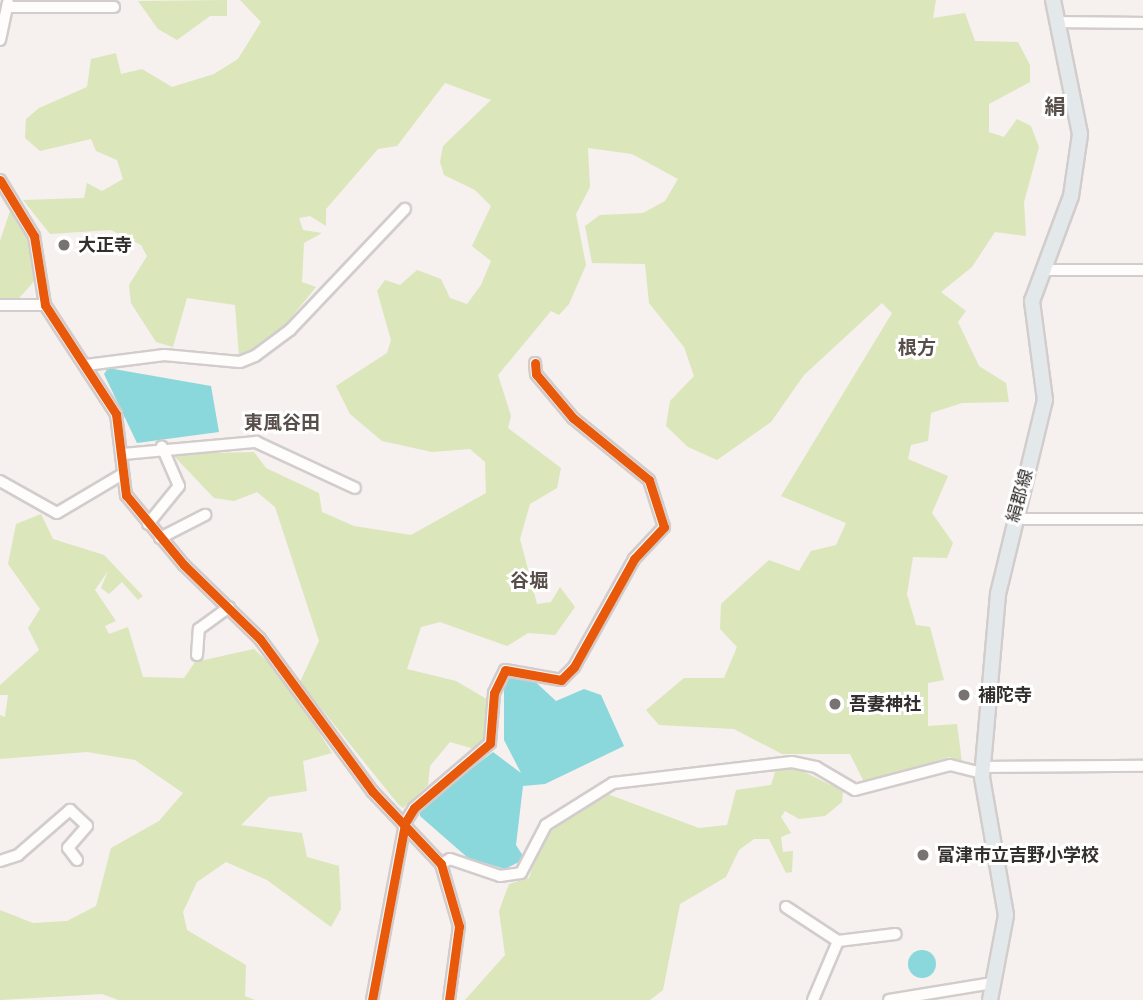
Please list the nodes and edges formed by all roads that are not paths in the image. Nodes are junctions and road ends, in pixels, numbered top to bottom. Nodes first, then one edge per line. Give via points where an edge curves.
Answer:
1 (1053, 0) edge
2 (8, 4) edge
3 (114, 7) dead end
4 (1058, 22) junction
5 (1143, 23) edge
6 (0, 40) edge
7 (0, 180) edge
8 (405, 209) dead end
9 (1042, 270) junction
10 (1143, 270) edge
11 (0, 305) edge
12 (46, 305) junction
13 (535, 363) dead end
14 (86, 365) junction
15 (162, 447) junction
16 (123, 454) junction
17 (121, 475) junction
18 (0, 481) edge
19 (355, 488) dead end
20 (205, 515) dead end
21 (1014, 519) junction
22 (1143, 519) edge
23 (148, 524) junction
24 (160, 538) junction
25 (229, 607) junction
26 (197, 655) dead end
27 (1143, 766) edge
28 (983, 770) junction
29 (405, 823) junction
30 (77, 860) dead end
31 (0, 861) edge
32 (442, 864) junction
33 (786, 907) dead end
34 (896, 934) dead end
35 (838, 941) junction
36 (993, 983) junction
37 (372, 1000) edge
38 (449, 1000) edge
39 (813, 1000) edge
40 (889, 1000) edge
41 (990, 1000) edge

1 - 4 main road, 絹郡線
2 - 3 street
2 - 6 street
4 - 5 street
4 - 9 main road, 絹郡線 via 1080,134 1071,196
7 - 12 street via 34,236
8 - 14 street via 290,330 255,356 240,362 164,355
9 - 10 street
9 - 21 main road, 絹郡線 via 1031,316 1045,400
11 - 12 street
12 - 14 street
13 - 29 street via 547,390 583,428 649,480 664,527 634,559 561,681 505,670 494,693 490,743 415,808
14 - 16 street via 116,414
15 - 16 street
15 - 19 street via 256,442
15 - 23 street via 179,486
16 - 17 street
17 - 18 street via 57,513
17 - 23 street via 125,495
20 - 24 street
21 - 22 street
21 - 28 main road, 絹郡線 via 1000,581
23 - 24 street
24 - 25 street
25 - 26 street via 199,629
25 - 29 street via 288,674 372,791
27 - 28 street
28 - 32 street via 950,765 855,790 816,767 792,762 613,783 546,825 521,873 500,876 450,859
28 - 36 main road, 絹郡線 via 1006,915
29 - 32 street
29 - 37 street
30 - 31 street via 68,848 87,826 70,810 18,855
32 - 38 street via 459,926
33 - 35 street
34 - 35 street
35 - 39 street
36 - 40 street
36 - 41 main road, 絹郡線

